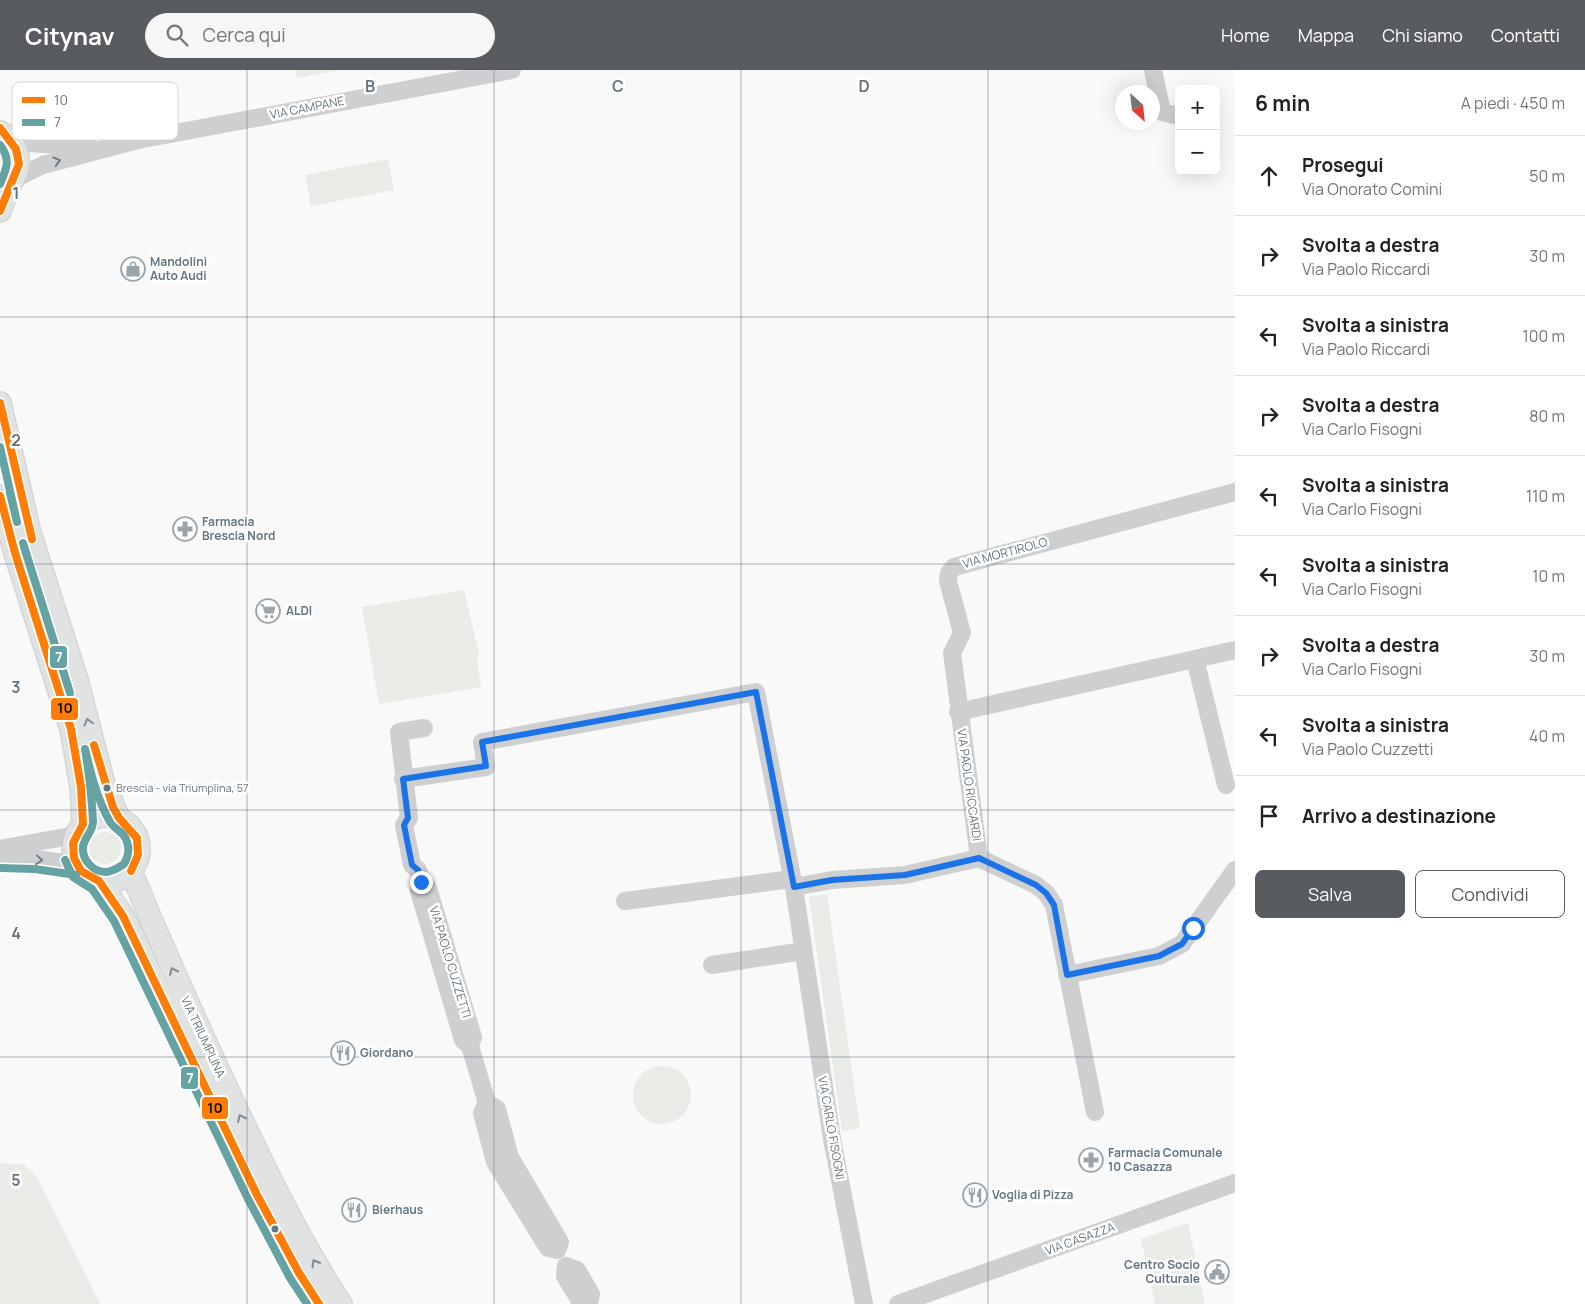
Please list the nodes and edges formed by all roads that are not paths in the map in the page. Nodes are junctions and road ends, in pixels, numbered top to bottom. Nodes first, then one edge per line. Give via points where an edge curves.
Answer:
1 (512, 70) edge
2 (1154, 70) edge
3 (1175, 115) edge
4 (178, 132) edge
5 (4, 134) edge
6 (46, 140) edge
7 (141, 140) edge
8 (103, 148) junction
9 (8, 185) edge
10 (0, 211) edge
11 (0, 403) edge
12 (1235, 492) edge
13 (0, 496) edge
14 (8, 550) edge
15 (1235, 650) edge
16 (1195, 659) junction
17 (958, 712) junction
18 (424, 728) dead end
19 (403, 779) junction
20 (1226, 785) dead end
21 (119, 818) junction
22 (79, 830) junction
23 (0, 849) edge
24 (0, 858) edge
25 (979, 858) junction
26 (77, 865) junction
27 (1235, 870) edge
28 (131, 871) junction
29 (99, 881) junction
30 (793, 883) junction
31 (625, 901) dead end
32 (804, 951) junction
33 (712, 964) dead end
34 (1067, 975) junction
35 (1095, 1112) dead end
36 (1235, 1183) edge
37 (927, 1299) edge
38 (319, 1304) edge
39 (341, 1304) edge
40 (588, 1304) edge
41 (864, 1304) edge
42 (898, 1304) edge

1 - 4 street, VIA CAMPANE
2 - 3 street via 1162,112
5 - 9 main road via 19,157 17,172
6 - 8 street, VIA CAMPANE
7 - 8 street, VIA CAMPANE
9 -> 8 street, VIA CAMPANE via 44,165
9 - 10 main road
21 -> 11 main road via 104,784 77,680 30,533
12 - 17 street, VIA MORTIROLO via 954,566 948,581 962,633 952,653
13 - 14 main road
14 - 22 main road via 71,729 81,787
15 - 16 street
16 - 17 street
16 - 20 street
17 - 25 street, VIA PAOLO RICCARDI
18 - 19 street, VIA PAOLO CUZZETTI via 399,732
19 - 30 street, VIA CARLO FISOGNI via 486,766 482,742 756,692
19 - 40 street, VIA PAOLO CUZZETTI via 408,818 404,825 412,865 428,888 473,1037 470,1046 487,1103 496,1109 510,1157 560,1242 557,1250 566,1266 577,1270 591,1294
21 - 22 main road via 100,816
21 - 28 main road via 132,828 138,838 137,861
22 - 23 street
22 - 26 main road via 72,850
24 -> 26 street
25 - 30 street, VIA PAOLO RICCARDI via 905,875
25 - 34 street, VIA PAOLO RICCARDI via 1046,893 1054,905
26 - 29 main road, VIA TRIUMPLINA via 86,876
27 - 34 street via 1182,944 1171,952
28 - 29 main road via 116,880
39 -> 28 main road, VIA TRIUMPLINA via 273,1187
29 - 38 main road, VIA TRIUMPLINA via 123,916 257,1195
30 - 31 street
30 - 32 street, VIA CARLO FISOGNI
32 - 33 street
32 - 41 street, VIA CARLO FISOGNI via 832,1139
34 - 35 street, VIA PAOLO RICCARDI
36 - 37 street, VIA CASAZZA
37 - 42 street, VIA CASAZZA

